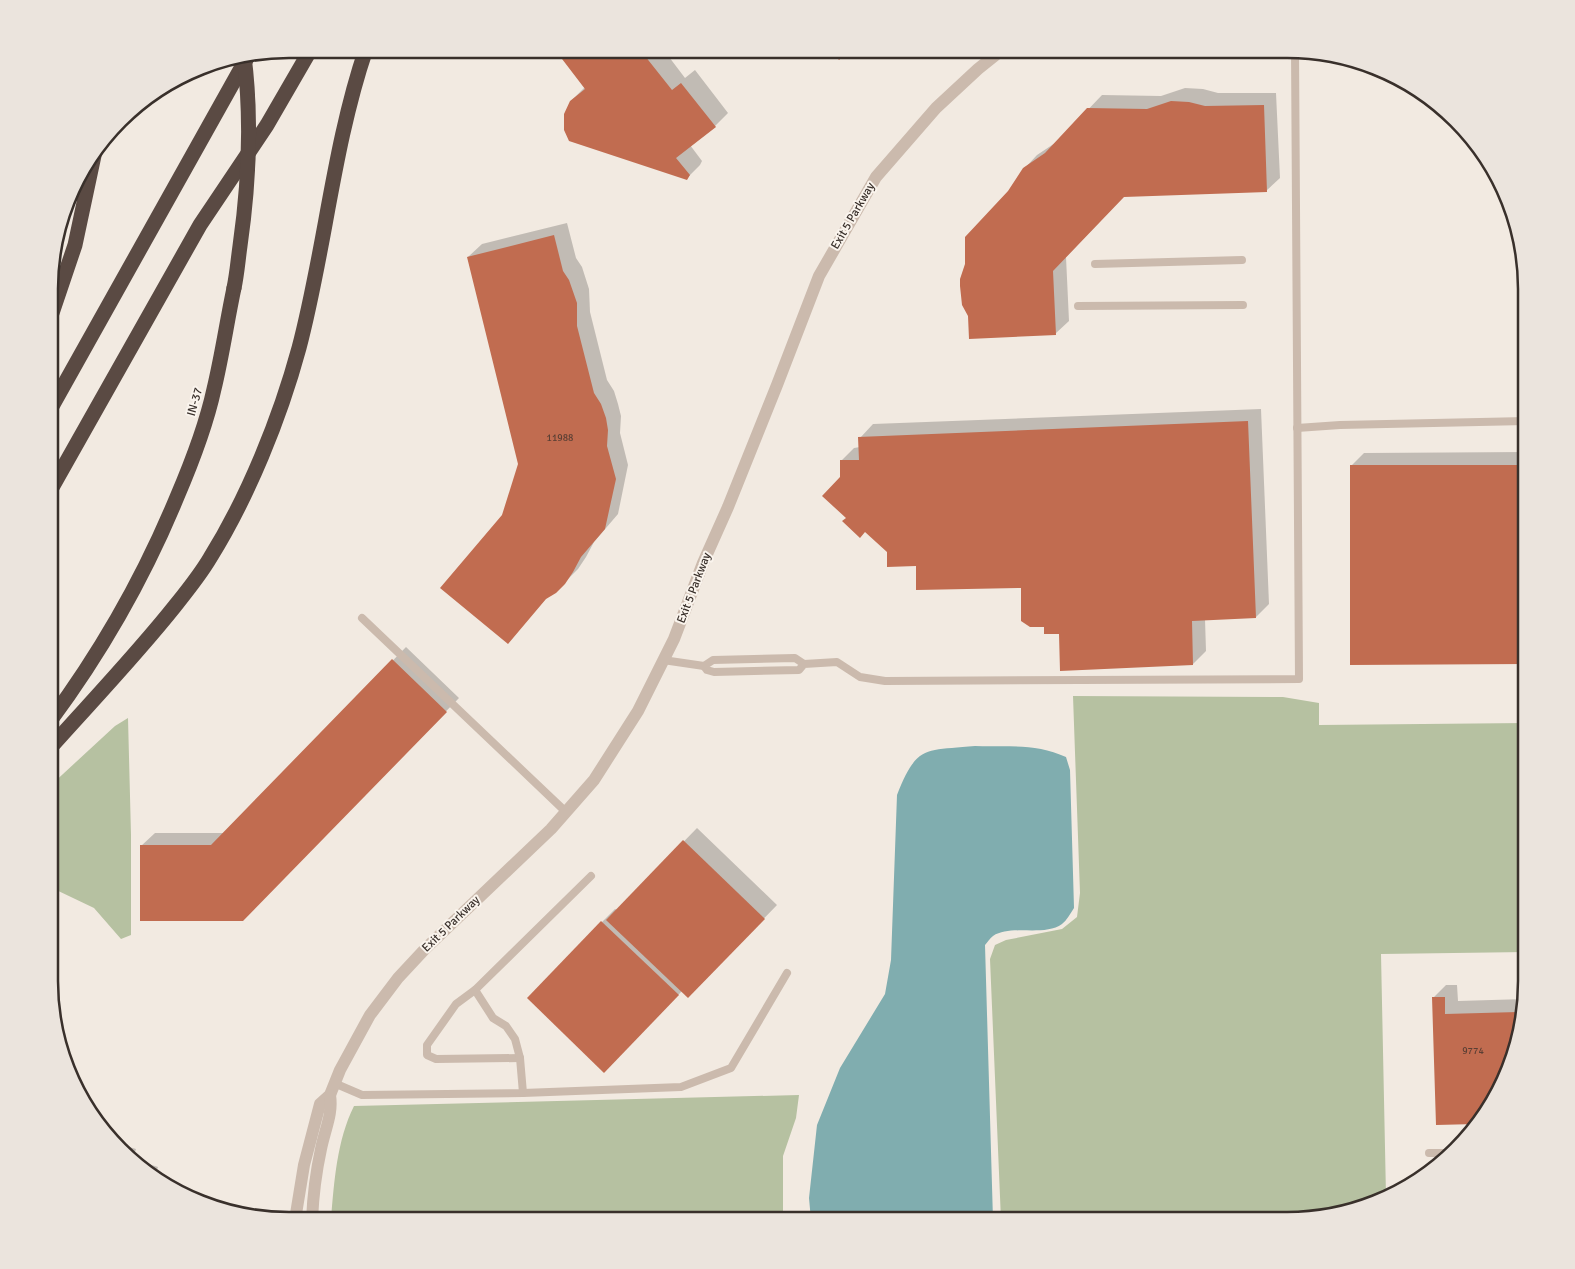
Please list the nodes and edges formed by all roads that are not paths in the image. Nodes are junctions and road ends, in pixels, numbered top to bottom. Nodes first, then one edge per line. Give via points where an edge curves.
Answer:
1 (306, 58) edge
2 (363, 58) edge
3 (992, 58) edge
4 (1294, 58) edge
5 (245, 62) edge
6 (245, 62) edge
7 (92, 166) edge
8 (1242, 260) dead end
9 (1095, 264) dead end
10 (58, 294) edge
11 (1243, 305) dead end
12 (1078, 306) dead end
13 (58, 394) edge
14 (1518, 421) edge
15 (1297, 428) junction
16 (58, 477) edge
17 (362, 618) dead end
18 (663, 660) junction
19 (804, 664) junction
20 (704, 666) junction
21 (58, 710) edge
22 (58, 739) edge
23 (566, 812) junction
24 (591, 876) dead end
25 (787, 973) dead end
26 (475, 990) junction
27 (520, 1058) junction
28 (332, 1089) junction
29 (523, 1093) junction
30 (1429, 1153) dead end
31 (1440, 1153) edge
32 (296, 1212) edge
33 (313, 1212) edge

1 - 16 highway via 268,124 200,225
2 - 22 highway via 350,101 299,347 260,458 210,560 155,632
3 - 18 street, Exit 5 Parkway via 936,108 876,178 819,276 728,507
4 - 15 lane
5 - 13 highway
6 - 21 highway, IN-37, bridge via 249,134 246,209 214,389 192,461 152,555 101,648
7 - 10 highway via 74,245
8 - 9 lane
11 - 12 lane
14 - 15 lane
15 - 19 lane via 1299,679 885,681 860,677 837,662
17 - 23 lane
18 - 20 lane
18 - 23 street, Exit 5 Parkway via 633,718 594,780
19 - 20 lane via 795,658 786,658 713,660
19 - 20 lane via 799,670 723,672 707,670
23 - 28 street, Exit 5 Parkway via 398,978 370,1015
24 - 26 lane
25 - 29 lane via 731,1068 681,1087
26 - 27 lane via 493,1018 506,1026 515,1039
26 - 27 lane via 456,1004 427,1045 427,1055 436,1059
27 - 29 lane
28 - 29 lane via 362,1095
28 - 32 street, Exit 5 Parkway via 320,1104
28 - 33 street, Exit 5 Parkway via 332,1108 321,1149
30 - 31 lane

